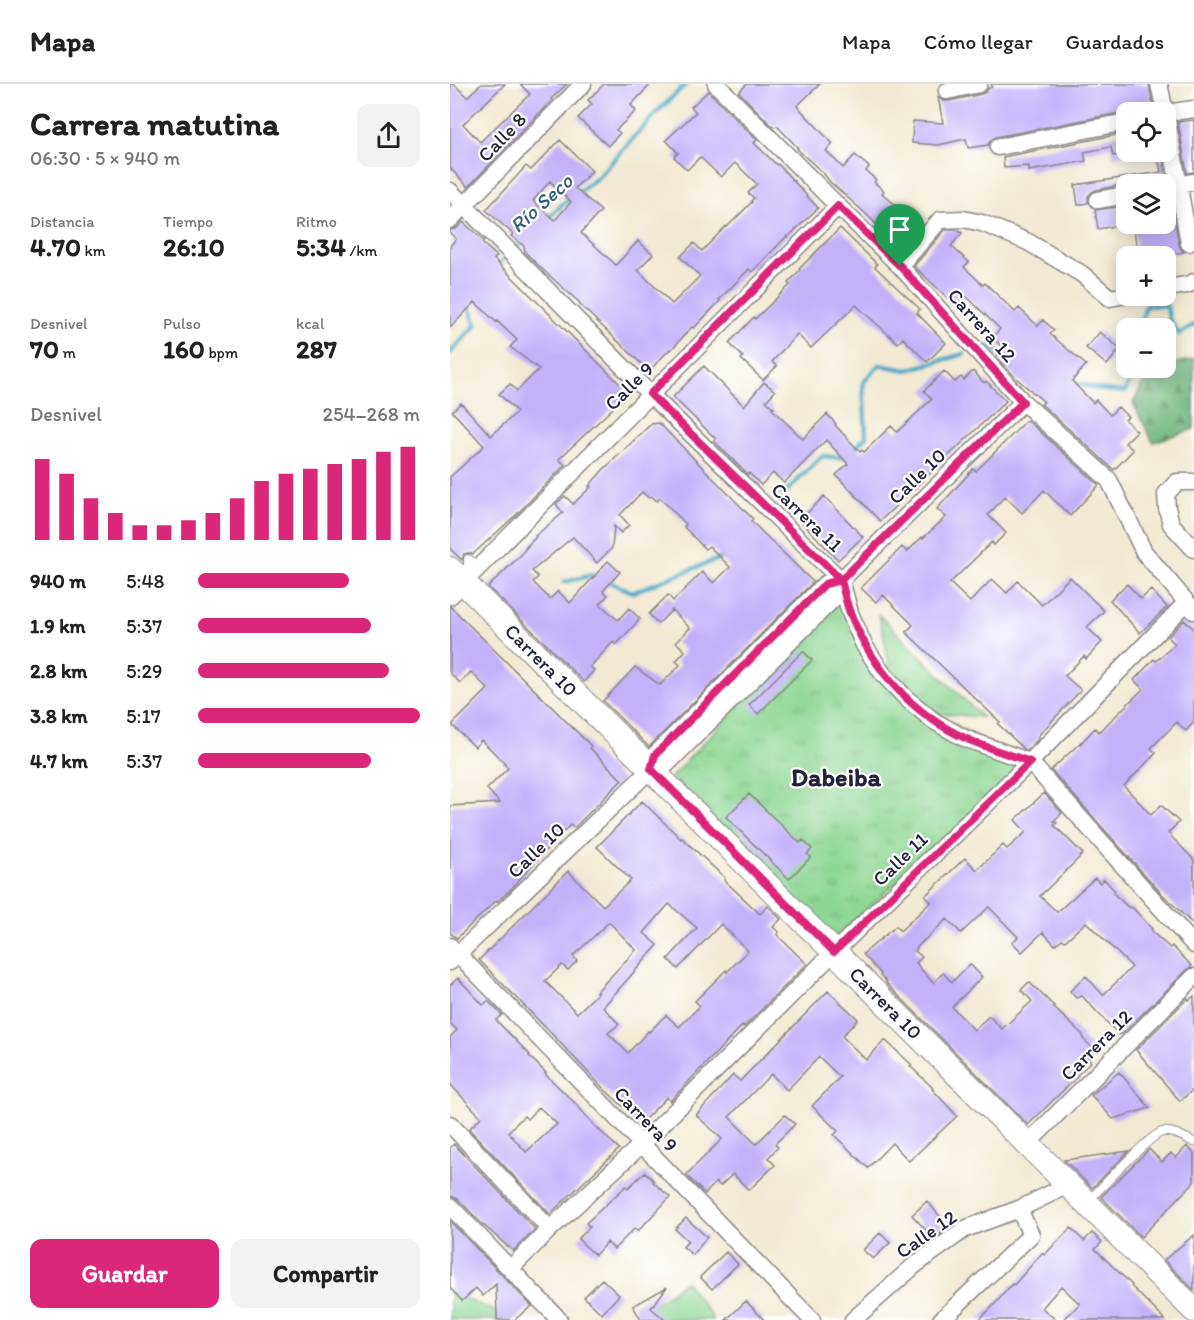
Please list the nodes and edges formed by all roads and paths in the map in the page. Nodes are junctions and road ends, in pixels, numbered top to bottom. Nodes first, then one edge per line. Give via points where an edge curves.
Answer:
1 (583, 84) edge
2 (716, 84) edge
3 (979, 84) edge
4 (1159, 84) edge
5 (946, 91) dead end
6 (1163, 102) edge
7 (1194, 109) edge
8 (1176, 112) edge
9 (1116, 124) edge
10 (998, 147) dead end
11 (1175, 162) edge
12 (1179, 184) edge
13 (450, 191) edge
14 (1116, 197) edge
15 (1098, 200) dead end
16 (464, 206) junction
17 (838, 206) junction
18 (450, 220) edge
19 (1189, 243) dead end
20 (900, 266) junction
21 (1191, 284) edge
22 (1176, 286) edge
23 (1116, 297) edge
24 (650, 394) junction
25 (1023, 402) junction
26 (1194, 482) edge
27 (1194, 549) edge
28 (461, 578) edge
29 (841, 580) junction
30 (1190, 607) edge
31 (1030, 762) junction
32 (651, 769) junction
33 (1194, 945) edge
34 (834, 952) junction
35 (453, 954) edge
36 (1194, 977) edge
37 (450, 1124) edge
38 (1194, 1142) edge
39 (1027, 1144) junction
40 (641, 1145) junction
41 (1068, 1185) junction
42 (1086, 1203) junction
43 (450, 1206) edge
44 (1019, 1209) junction
45 (550, 1229) junction
46 (511, 1269) junction
47 (1194, 1310) edge
48 (559, 1320) edge
49 (812, 1320) edge
50 (853, 1320) edge
51 (941, 1320) edge

1 - 16 street, Calle 8
2 - 17 street, Carrera 12
3 - 5 street
4 - 6 street
7 - 8 street
9 - 10 street
11 - 12 street
12 - 19 street
13 - 16 street, Carrera 11
14 - 15 street
16 - 18 street, Calle 8
16 - 24 street, Carrera 11
17 - 20 street, Carrera 12
17 - 24 street, Calle 9
20 - 23 street via 940,220 963,219 1028,242 1082,274 1110,298
20 - 25 street, Carrera 12
21 - 22 street
24 - 28 street, Calle 9
24 - 29 street, Carrera 11
25 - 29 street, Calle 10
25 - 30 street, Carrera 12 via 1109,480 1144,552
26 - 27 street via 1177,482 1166,494 1172,524
28 - 32 main road, Carrera 10
29 - 31 street, Carrera 11 via 864,645 883,674 907,699 964,738
29 - 32 street, Calle 10 via 825,584 655,755
30 - 31 street, Calle 11
31 - 33 street, Carrera 11
31 - 34 street, Calle 11
32 - 34 main road, Carrera 10
32 - 35 street, Calle 10
34 - 39 main road, Carrera 10
34 - 40 street, Calle 11
35 - 40 street, Carrera 9
36 - 39 street, Carrera 12
37 - 45 street
38 - 42 lane via 1162,1132
39 - 41 main road, Carrera 10
40 - 45 street
40 - 49 street, Carrera 9
41 - 42 main road, Carrera 10
41 - 44 street, Calle 12
42 - 47 main road, Carrera 10
43 - 46 street
44 - 50 street, Calle 12 via 965,1229
44 - 51 street via 1031,1235
45 - 46 street
46 - 48 street

